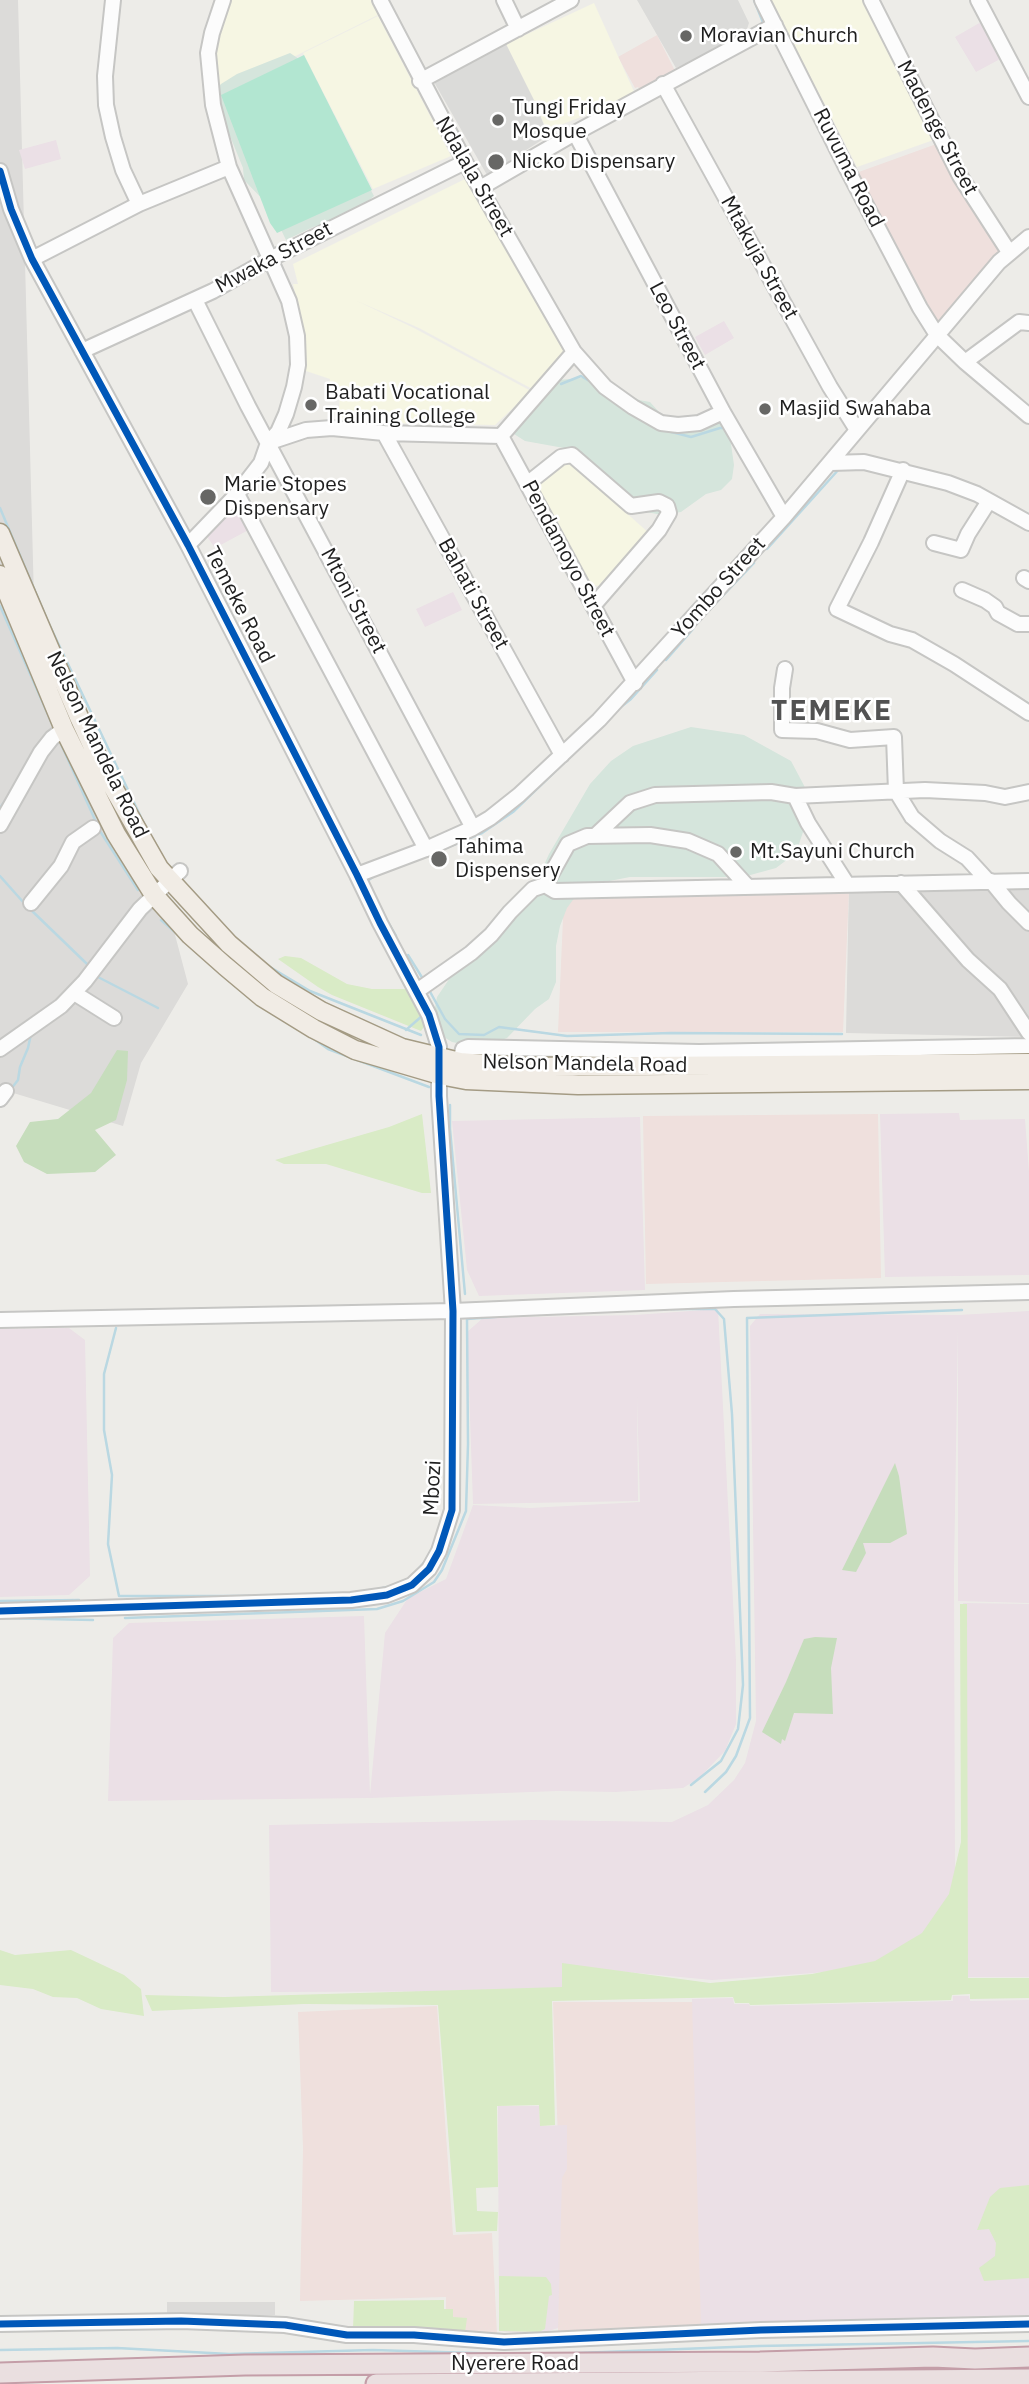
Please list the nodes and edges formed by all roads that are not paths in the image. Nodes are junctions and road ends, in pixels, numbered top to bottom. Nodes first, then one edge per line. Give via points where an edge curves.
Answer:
1 (113, 0) edge
2 (223, 0) edge
3 (380, 0) edge
4 (504, 0) edge
5 (571, 0) edge
6 (762, 0) edge
7 (871, 0) edge
8 (978, 0) edge
9 (775, 24) junction
10 (518, 29) junction
11 (420, 81) junction
12 (663, 84) junction
13 (1029, 97) edge
14 (575, 133) junction
15 (464, 162) junction
16 (229, 167) junction
17 (0, 172) edge
18 (480, 188) junction
19 (139, 204) junction
20 (1029, 237) edge
21 (1009, 252) junction
22 (32, 259) junction
23 (270, 259) junction
24 (195, 299) junction
25 (1029, 323) edge
26 (937, 335) junction
27 (82, 351) junction
28 (574, 352) junction
29 (965, 362) junction
30 (723, 412) junction
31 (1029, 416) edge
32 (857, 430) junction
33 (384, 433) junction
34 (501, 435) junction
35 (268, 443) junction
36 (831, 463) junction
37 (903, 470) junction
38 (527, 484) junction
39 (237, 494) junction
40 (989, 501) junction
41 (784, 517) junction
42 (1029, 523) edge
43 (0, 533) edge
44 (934, 543) dead end
45 (188, 545) junction
46 (0, 575) edge
47 (962, 590) dead end
48 (593, 606) junction
49 (1029, 624) edge
50 (785, 669) dead end
51 (635, 683) junction
52 (1029, 713) edge
53 (64, 729) junction
54 (562, 755) junction
55 (896, 791) junction
56 (1029, 792) edge
57 (795, 796) junction
58 (0, 825) edge
59 (93, 828) dead end
60 (473, 828) junction
61 (596, 835) junction
62 (426, 849) junction
63 (357, 875) junction
64 (175, 876) junction
65 (990, 881) junction
66 (1029, 881) edge
67 (901, 883) junction
68 (847, 884) junction
69 (545, 885) junction
70 (748, 887) junction
71 (154, 895) junction
72 (31, 902) dead end
73 (1029, 923) edge
74 (76, 991) junction
75 (417, 991) junction
76 (114, 1018) dead end
77 (1029, 1033) edge
78 (1029, 1046) edge
79 (0, 1049) edge
80 (460, 1062) junction
81 (1029, 1063) edge
82 (439, 1066) junction
83 (1029, 1080) edge
84 (1029, 1292) edge
85 (453, 1311) junction
86 (0, 1320) edge
87 (0, 1611) edge
88 (1029, 2323) edge
89 (0, 2324) edge
90 (1029, 2357) edge
91 (0, 2373) edge
92 (1029, 2379) edge
93 (957, 2382) edge
94 (376, 2384) edge

1 - 19 street via 106,105 123,170
2 - 16 street via 208,53 211,95
3 - 11 street, Ndalala Street
4 - 10 street
5 - 10 street
6 - 9 street, Ruvuma Road
7 - 21 street, Madenge Street via 960,176
8 - 13 street
9 - 12 street
9 - 26 street, Ruvuma Road
10 - 11 street
11 - 15 street, Ndalala Street
12 - 14 street
12 - 32 street, Mtakuja Street
14 - 18 street
14 - 30 street, Leo Street
15 - 18 street, Ndalala Street
15 - 23 street, Mwaka Street
16 - 19 street
16 - 23 street
17 - 22 street, Temeke Road
18 - 28 street, Ndalala Street
19 - 22 street
20 - 21 street, Yombo Street
21 - 26 street, Yombo Street
22 - 27 street, Temeke Road
23 - 24 street, Mwaka Street
23 - 35 street via 289,301 298,336 298,365 286,414
24 - 27 street, Mwaka Street
24 - 35 street, Mtoni Street
25 - 29 street via 1019,322
26 - 29 street, Ruvuma Road
26 - 32 street, Yombo Street
27 - 45 street, Temeke Road
28 - 30 street, Ndalala Street via 605,387 661,423 699,423
28 - 34 street
29 - 31 street, Ruvuma Road
30 - 41 street, Leo Street
32 - 36 street, Yombo Street
33 - 34 street
33 - 35 street via 306,430
33 - 54 street, Bahati Street
34 - 38 street, Pendamoyo Street
35 - 39 street via 261,463
35 - 60 street, Mtoni Street
36 - 37 street via 864,462
36 - 41 street, Yombo Street
37 - 40 street
37 - 52 street via 837,609 920,645
38 - 48 street, Pendamoyo Street
38 - 48 street via 561,457 572,455 631,506 659,502 667,506 669,513 659,530
39 - 45 street
39 - 62 street
40 - 42 street
40 - 44 street via 961,551
41 - 51 street, Yombo Street
43 - 64 main road, Nelson Mandela Road via 106,775 133,825
45 - 63 street, Temeke Road
46 - 53 main road, Nelson Mandela Road
47 - 49 street via 990,603 1020,626
48 - 51 street, Pendamoyo Street
50 - 55 street via 782,730 817,731 850,740 894,737
51 - 54 street, Yombo Street
53 - 58 street via 41,752
53 - 71 main road, Nelson Mandela Road
54 - 60 street, Yombo Street
55 - 56 street via 1005,797
55 - 57 street
55 - 65 street via 912,817
57 - 61 street via 771,792 654,795 630,803
57 - 68 street
59 - 72 street via 73,842 61,866
60 - 62 street, Yombo Street
61 - 69 street via 568,845
61 - 70 street via 650,835 688,841 718,854
62 - 63 street, Yombo Street
63 - 75 street, Temeke Road
64 - 71 street
64 - 82 main road, Nelson Mandela Road via 229,944 276,984 321,1011
65 - 66 street
65 - 67 street
65 - 73 street
67 - 68 street
67 - 77 street via 968,960 1000,989
68 - 70 street
69 - 70 street via 555,891
69 - 75 street via 533,889 471,953
71 - 74 street
71 - 82 main road, Nelson Mandela Road via 225,967 293,1017 355,1050
74 - 76 street
74 - 79 street via 52,1014
75 - 82 street, Temeke Road via 433,1023
78 - 80 street via 699,1052 468,1046
80 - 81 main road, Nelson Mandela Road via 520,1067
80 - 82 main road, Nelson Mandela Road
82 - 83 main road, Nelson Mandela Road via 467,1080 578,1085
82 - 85 street, Mbozi
84 - 85 street
85 - 86 street
85 - 87 street, Mbozi via 452,1510 429,1569 412,1585 387,1595 351,1600
88 - 89 street via 504,2342 414,2335 347,2336 285,2325 181,2321
90 - 91 highway, Nyerere Road via 244,2365
92 - 93 highway, Nyerere Road
93 - 94 highway, Nyerere Road

